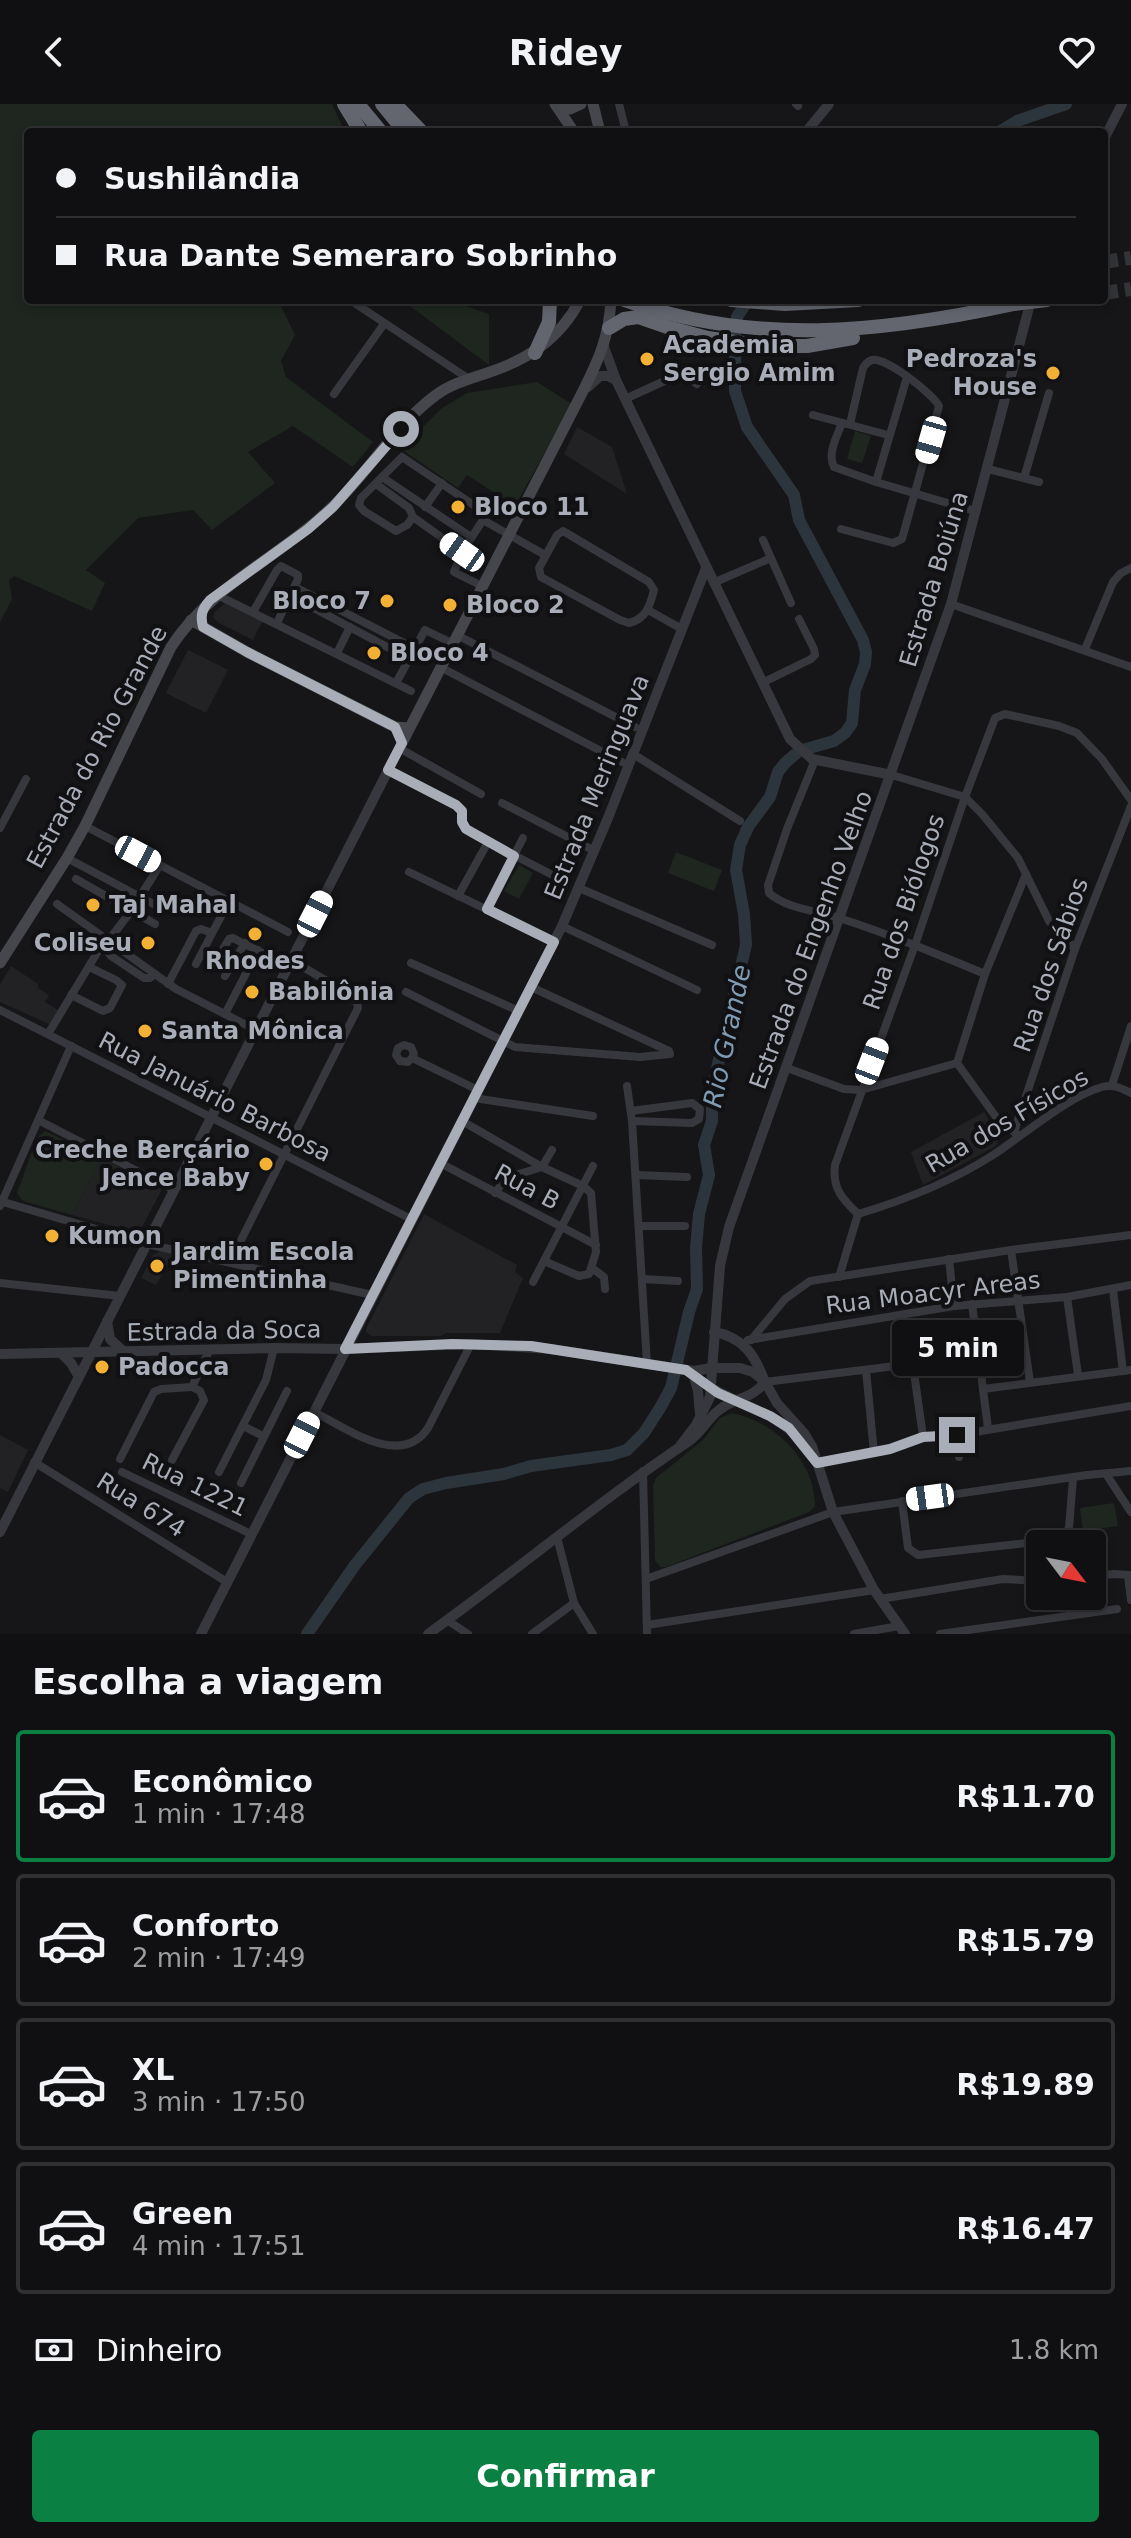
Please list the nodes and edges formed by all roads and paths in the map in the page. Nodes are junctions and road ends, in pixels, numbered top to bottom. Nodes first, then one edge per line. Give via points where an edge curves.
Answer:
1 (344, 104) edge
2 (358, 104) edge
3 (382, 104) edge
4 (395, 104) edge
5 (581, 104) edge
6 (593, 104) edge
7 (619, 104) edge
8 (829, 104) edge
9 (1122, 104) edge
10 (556, 105) edge
11 (359, 128) edge
12 (378, 128) edge
13 (402, 128) edge
14 (418, 128) edge
15 (571, 128) edge
16 (599, 128) edge
17 (625, 128) edge
18 (809, 128) edge
19 (1108, 131) edge
20 (356, 304) edge
21 (550, 304) edge
22 (577, 304) edge
23 (616, 304) edge
24 (628, 304) edge
25 (1014, 304) edge
26 (1030, 304) edge
27 (984, 311) junction
28 (384, 324) junction
29 (609, 328) junction
30 (604, 347) junction
31 (535, 353) junction
32 (907, 377) junction
33 (463, 379) junction
34 (616, 380) junction
35 (697, 384) dead end
36 (583, 391) junction
37 (1049, 393) dead end
38 (334, 394) dead end
39 (625, 399) junction
40 (813, 415) dead end
41 (846, 423) junction
42 (888, 435) junction
43 (988, 469) junction
44 (1024, 478) junction
45 (379, 480) junction
46 (876, 482) junction
47 (1039, 482) dead end
48 (442, 483) junction
49 (916, 493) junction
50 (425, 507) junction
51 (975, 511) junction
52 (413, 517) junction
53 (483, 520) junction
54 (841, 529) dead end
55 (509, 534) junction
56 (471, 537) junction
57 (763, 540) dead end
58 (545, 555) junction
59 (449, 556) dead end
60 (771, 558) junction
61 (458, 563) junction
62 (706, 568) junction
63 (1131, 568) edge
64 (483, 583) junction
65 (714, 586) junction
66 (293, 592) junction
67 (696, 592) junction
68 (217, 595) junction
69 (791, 603) dead end
70 (951, 604) junction
71 (203, 608) junction
72 (648, 610) junction
73 (253, 612) junction
74 (799, 619) dead end
75 (191, 620) junction
76 (277, 623) junction
77 (203, 627) junction
78 (350, 627) junction
79 (682, 629) junction
80 (409, 634) dead end
81 (420, 638) junction
82 (453, 642) junction
83 (1085, 649) junction
84 (337, 653) junction
85 (408, 658) junction
86 (440, 667) junction
87 (1131, 667) edge
88 (396, 683) junction
89 (762, 683) junction
90 (411, 691) dead end
91 (395, 727) junction
92 (635, 727) dead end
93 (409, 728) junction
94 (400, 746) junction
95 (633, 754) junction
96 (814, 760) junction
97 (622, 762) dead end
98 (388, 770) junction
99 (892, 775) junction
100 (26, 779) dead end
101 (481, 794) dead end
102 (965, 797) junction
103 (502, 803) dead end
104 (1131, 803) edge
105 (740, 821) dead end
106 (85, 826) junction
107 (0, 828) edge
108 (523, 838) dead end
109 (488, 842) junction
110 (595, 851) junction
111 (514, 856) junction
112 (67, 858) junction
113 (160, 865) junction
114 (409, 872) dead end
115 (1026, 874) junction
116 (76, 879) dead end
117 (566, 882) dead end
118 (579, 888) junction
119 (458, 896) junction
120 (140, 897) junction
121 (229, 901) junction
122 (57, 904) dead end
123 (161, 908) dead end
124 (487, 909) junction
125 (131, 911) junction
126 (839, 918) junction
127 (155, 924) dead end
128 (562, 926) junction
129 (288, 932) dead end
130 (212, 933) junction
131 (110, 940) junction
132 (554, 942) junction
133 (245, 943) junction
134 (712, 945) dead end
135 (915, 945) junction
136 (100, 948) dead end
137 (1075, 949) junction
138 (258, 950) junction
139 (0, 963) edge
140 (289, 963) junction
141 (411, 963) dead end
142 (196, 964) dead end
143 (213, 966) dead end
144 (89, 967) junction
145 (985, 974) junction
146 (225, 976) dead end
147 (168, 984) junction
148 (531, 987) junction
149 (697, 990) dead end
150 (406, 992) dead end
151 (71, 995) junction
152 (0, 1010) edge
153 (519, 1011) junction
154 (225, 1014) junction
155 (1131, 1026) edge
156 (256, 1030) junction
157 (48, 1034) junction
158 (645, 1039) junction
159 (503, 1042) junction
160 (71, 1046) junction
161 (640, 1057) junction
162 (412, 1058) dead end
163 (957, 1063) junction
164 (787, 1068) junction
165 (1112, 1085) junction
166 (627, 1086) dead end
167 (861, 1090) junction
168 (1131, 1093) edge
169 (476, 1094) junction
170 (593, 1116) dead end
171 (632, 1116) junction
172 (210, 1118) junction
173 (40, 1121) junction
174 (462, 1121) junction
175 (1016, 1134) junction
176 (552, 1150) dead end
177 (284, 1155) junction
178 (440, 1163) junction
179 (593, 1166) dead end
180 (542, 1167) junction
181 (636, 1175) junction
182 (687, 1177) dead end
183 (585, 1188) junction
184 (174, 1190) junction
185 (495, 1193) junction
186 (1, 1203) edge
187 (858, 1214) junction
188 (411, 1219) junction
189 (639, 1226) junction
190 (685, 1226) dead end
191 (562, 1228) junction
192 (1131, 1235) edge
193 (147, 1244) junction
194 (596, 1245) junction
195 (1011, 1250) junction
196 (949, 1259) junction
197 (544, 1261) junction
198 (230, 1262) junction
199 (592, 1268) junction
200 (839, 1277) junction
201 (642, 1279) junction
202 (678, 1281) dead end
203 (533, 1282) dead end
204 (0, 1283) edge
205 (1131, 1285) edge
206 (605, 1289) dead end
207 (1113, 1290) junction
208 (372, 1295) junction
209 (120, 1296) junction
210 (1067, 1297) junction
211 (1018, 1300) junction
212 (972, 1304) junction
213 (954, 1306) junction
214 (107, 1321) junction
215 (714, 1332) junction
216 (746, 1341) junction
217 (471, 1344) junction
218 (274, 1348) junction
219 (345, 1349) junction
220 (209, 1351) junction
221 (124, 1352) junction
222 (61, 1353) junction
223 (91, 1353) junction
224 (0, 1354) edge
225 (977, 1356) junction
226 (652, 1364) junction
227 (913, 1365) junction
228 (711, 1368) junction
229 (866, 1370) junction
230 (1127, 1370) edge
231 (687, 1372) junction
232 (1078, 1375) junction
233 (79, 1377) junction
234 (765, 1382) junction
235 (1030, 1382) junction
236 (192, 1387) junction
237 (712, 1388) junction
238 (983, 1389) junction
239 (287, 1391) dead end
240 (734, 1400) junction
241 (1131, 1406) edge
242 (314, 1412) junction
243 (700, 1418) junction
244 (243, 1426) junction
245 (988, 1428) junction
246 (957, 1435) junction
247 (263, 1436) junction
248 (923, 1437) junction
249 (680, 1446) junction
250 (874, 1453) junction
251 (959, 1457) dead end
252 (120, 1459) dead end
253 (172, 1460) dead end
254 (817, 1461) junction
255 (34, 1462) junction
256 (643, 1471) junction
257 (1131, 1471) edge
258 (122, 1472) dead end
259 (219, 1472) dead end
260 (1106, 1474) junction
261 (1073, 1478) junction
262 (241, 1483) dead end
263 (902, 1501) junction
264 (833, 1512) junction
265 (1131, 1512) edge
266 (1, 1529) edge
267 (251, 1534) junction
268 (557, 1537) junction
269 (1106, 1575) edge
270 (1129, 1575) edge
271 (646, 1579) junction
272 (1026, 1580) edge
273 (227, 1582) junction
274 (877, 1595) junction
275 (1131, 1600) edge
276 (574, 1603) junction
277 (1117, 1609) dead end
278 (447, 1620) junction
279 (647, 1630) edge
280 (902, 1630) edge
281 (201, 1634) edge
282 (428, 1634) edge
283 (468, 1634) edge
284 (532, 1634) edge
285 (593, 1634) edge
286 (854, 1634) edge
287 (940, 1634) edge

1 - 11 highway
2 - 12 highway
3 - 13 highway
4 - 14 highway
5 - 10 main road via 570,109
6 - 16 main road
7 - 17 street
8 - 18 street
9 - 19 street
10 - 15 main road
20 - 28 street
21 - 31 highway via 549,322
22 - 31 main road, Estrada do Rio Grande
23 - 29 main road
24 - 27 highway via 719,325 793,331 850,330
25 - 27 highway, bridge
26 - 43 street, Estrada Boiúna
27 - 29 highway via 787,347 708,338 638,317
28 - 33 street
28 - 38 street
29 - 30 main road
30 - 34 street
30 - 36 main road
31 - 33 main road, Estrada do Rio Grande
32 - 41 street via 890,365 874,360 866,364
32 - 42 street
32 - 49 street via 939,406
33 - 68 main road, Estrada do Rio Grande via 425,403 308,529
34 - 36 street via 600,376
34 - 39 street
35 - 39 street via 682,373
36 - 55 main road
37 - 44 street
39 - 62 street
40 - 41 street
41 - 42 street
41 - 46 street via 832,453 834,467
42 - 46 street
43 - 44 street
43 - 51 street, Estrada Boiúna
44 - 47 street
45 - 48 street via 402,457
45 - 50 street
45 - 52 street
45 - 52 street via 361,498 360,507 396,531
46 - 49 street
48 - 50 street
48 - 53 street via 482,510
49 - 51 street
49 - 54 street via 898,542
50 - 56 street
51 - 70 street, Estrada Boiúna
52 - 61 street
53 - 55 street
53 - 56 street
55 - 58 street
55 - 64 main road
56 - 61 street
57 - 60 street
58 - 72 street via 541,577 581,599 629,623
58 - 72 street via 557,535 570,534 649,582 654,590
59 - 61 street
60 - 65 street
60 - 69 street
61 - 64 street
62 - 65 street
62 - 67 street, Estrada Meringuava
63 - 83 street via 1113,582
64 - 82 main road
65 - 67 street
65 - 89 street
66 - 73 street via 298,575 281,566
66 - 76 street
66 - 78 street
66 - 81 street
67 - 79 street, Estrada Meringuava
68 - 71 main road, Estrada do Rio Grande
68 - 73 street
70 - 83 street
70 - 99 street, Estrada Boiúna
71 - 75 main road, Estrada do Rio Grande
71 - 77 main road
72 - 79 street
73 - 76 street
74 - 89 street via 815,655
75 - 77 main road
75 - 106 main road, Estrada do Rio Grande via 171,647
76 - 84 street
77 - 91 main road
78 - 84 street
78 - 85 street
79 - 95 street, Estrada Meringuava
80 - 81 street
81 - 82 street
81 - 85 street
82 - 86 main road
82 - 92 street
83 - 87 street
84 - 88 street
85 - 88 street
86 - 93 main road
86 - 97 street
88 - 90 street
89 - 96 street via 790,739
91 - 93 main road
91 - 94 main road
93 - 94 main road
94 - 98 street
94 - 101 street
95 - 105 street
95 - 110 street, Estrada Meringuava
96 - 99 street, Estrada do Engenho Velho
96 - 126 street via 768,889 788,903
98 - 109 street via 456,805 466,829
98 - 140 street
99 - 102 street
99 - 126 street, Estrada do Engenho Velho
100 - 107 street
102 - 104 street, Rua dos Biólogos via 991,726 1005,714 1077,733
102 - 115 street
102 - 135 street, Rua dos Biólogos
103 - 110 street
104 - 137 street, Rua dos Sábios
106 - 112 main road, Estrada do Rio Grande
106 - 113 street
108 - 111 street
109 - 111 street
109 - 119 street
110 - 118 street, Estrada Meringuava
111 - 117 street
111 - 124 street
112 - 120 street
112 - 139 main road, Estrada do Rio Grande
113 - 120 street
113 - 121 street
114 - 119 street
115 - 137 street via 1049,921
115 - 145 street
116 - 125 street
118 - 128 street, Estrada Meringuava
118 - 134 street
119 - 124 street
120 - 123 street
120 - 125 street
121 - 129 street
121 - 130 street
122 - 131 street
124 - 132 street
125 - 127 street
125 - 131 street
126 - 135 street
126 - 164 street, Estrada do Engenho Velho
128 - 132 street, Estrada Meringuava
128 - 149 street
130 - 142 street
130 - 147 street via 196,931
131 - 147 street
132 - 148 street, Estrada Meringuava
133 - 138 street
133 - 143 street via 229,939
133 - 146 street
135 - 145 street
135 - 167 street, Rua dos Biólogos
136 - 144 street
137 - 175 street, Rua dos Sábios
138 - 140 street
138 - 154 street
140 - 156 street
140 - 177 street via 358,1003
141 - 153 street
144 - 151 street
144 - 151 street via 122,985 110,1008 105,1011
145 - 163 street
147 - 154 street
148 - 153 street, Estrada Meringuava
148 - 158 street
150 - 159 street
151 - 157 street
152 - 157 street, Rua Januário Barbosa
153 - 159 street, Estrada Meringuava
154 - 156 street
155 - 165 street
156 - 172 street
157 - 160 street, Rua Januário Barbosa
158 - 161 street
158 - 161 street via 670,1054
159 - 161 street via 529,1049
159 - 169 street, Estrada Meringuava
160 - 172 street, Rua Januário Barbosa
160 - 173 street
162 - 169 street
163 - 167 street
163 - 175 street via 996,1117
164 - 167 street
164 - 215 street, Estrada do Engenho Velho via 729,1227
165 - 168 street, Rua dos Físicos
165 - 175 street, Rua dos Físicos
166 - 171 street
167 - 187 street, Rua dos Biólogos via 833,1177 840,1195
169 - 170 street
169 - 174 street, Estrada Meringuava
171 - 171 street via 692,1103 700,1109 699,1119 692,1123
171 - 181 street
172 - 177 street, Rua Januário Barbosa
172 - 184 street
173 - 184 street
173 - 186 street
174 - 178 street, Estrada Meringuava
174 - 180 street
175 - 187 street, Rua dos Físicos via 962,1174
176 - 180 street
177 - 188 street, Rua Januário Barbosa
177 - 198 street
178 - 185 street, Rua B
178 - 188 street, Estrada Meringuava
179 - 183 street
180 - 183 street
180 - 185 street via 506,1178
181 - 182 street
181 - 189 street
183 - 191 street
183 - 194 street via 593,1197
184 - 193 street
185 - 191 street, Rua B
186 - 193 street
187 - 200 street
188 - 208 street, Estrada Meringuava
189 - 190 street
189 - 201 street
191 - 194 street, Rua B
191 - 197 street
192 - 195 street
193 - 198 street
193 - 209 street
194 - 199 street
195 - 196 street
195 - 211 street
196 - 200 street
196 - 213 street
197 - 199 street via 579,1276
197 - 203 street
198 - 208 street
199 - 206 street via 604,1277
200 - 216 street via 801,1285
201 - 202 street
201 - 226 street
204 - 209 street
205 - 207 street, Rua Moacyr Areas
207 - 210 street, Rua Moacyr Areas
207 - 230 street
208 - 219 street, Estrada Meringuava
209 - 214 street
210 - 211 street, Rua Moacyr Areas
210 - 232 street
211 - 212 street, Rua Moacyr Areas
211 - 235 street
212 - 213 street, Rua Moacyr Areas
212 - 225 street
213 - 216 street, Rua Moacyr Areas
214 - 221 street via 110,1339
214 - 223 street
215 - 216 street
215 - 228 street, Estrada do Engenho Velho
216 - 234 street
217 - 219 street, Estrada da Soca
217 - 226 street, Estrada da Soca via 541,1347
217 - 242 street via 428,1428 414,1443 381,1445
218 - 219 street, Estrada da Soca
218 - 220 street, Estrada da Soca
218 - 244 street via 269,1374
219 - 242 street, Estrada Meringuava
220 - 221 street, Estrada da Soca
220 - 236 street
221 - 223 street, Estrada da Soca
222 - 223 street, Estrada da Soca
222 - 224 street, Estrada da Soca
222 - 233 street
223 - 233 street
225 - 227 street
225 - 238 street
226 - 231 street, Estrada da Soca
227 - 229 street
227 - 248 street
228 - 231 street, Estrada da Soca
228 - 234 street, Estrada da Soca via 748,1370
228 - 237 street, Estrada do Engenho Velho
229 - 234 street
229 - 250 street
230 - 232 street
231 - 237 street, Estrada da Soca
231 - 243 street via 698,1391
232 - 235 street
233 - 255 street
234 - 240 street, Estrada do Engenho Velho via 751,1396
234 - 254 street via 804,1433
235 - 238 street
236 - 252 street via 154,1392
236 - 253 street via 204,1400
237 - 240 street, Estrada da Soca
237 - 243 street, Estrada do Engenho Velho
238 - 245 street
239 - 247 street
240 - 249 street, Estrada do Engenho Velho
240 - 254 street, Estrada da Soca via 789,1428
241 - 245 street
242 - 267 street, Estrada Meringuava
243 - 249 street, Estrada do Engenho Velho
244 - 247 street
244 - 259 street
245 - 246 street
246 - 248 street
246 - 251 street
247 - 262 street
248 - 250 street
249 - 256 street, Estrada do Engenho Velho
250 - 254 street
254 - 264 street
255 - 266 street
255 - 273 street, Rua 674
256 - 268 street, Estrada do Engenho Velho
256 - 271 street
257 - 260 street
258 - 267 street, Rua 1221
260 - 261 street
260 - 265 street
261 - 263 street
261 - 263 street via 1069,1528 1054,1540 918,1555 908,1548
263 - 264 street
264 - 271 street
264 - 274 street
267 - 273 street, Estrada Meringuava
268 - 276 street
268 - 278 street, Estrada do Engenho Velho
269 - 270 street
270 - 275 street
271 - 279 street
272 - 274 street
273 - 281 street, Estrada Meringuava
274 - 279 street
274 - 280 street
276 - 284 street
276 - 285 street
277 - 287 street
278 - 282 street, Estrada do Engenho Velho
278 - 283 street
280 - 286 street

